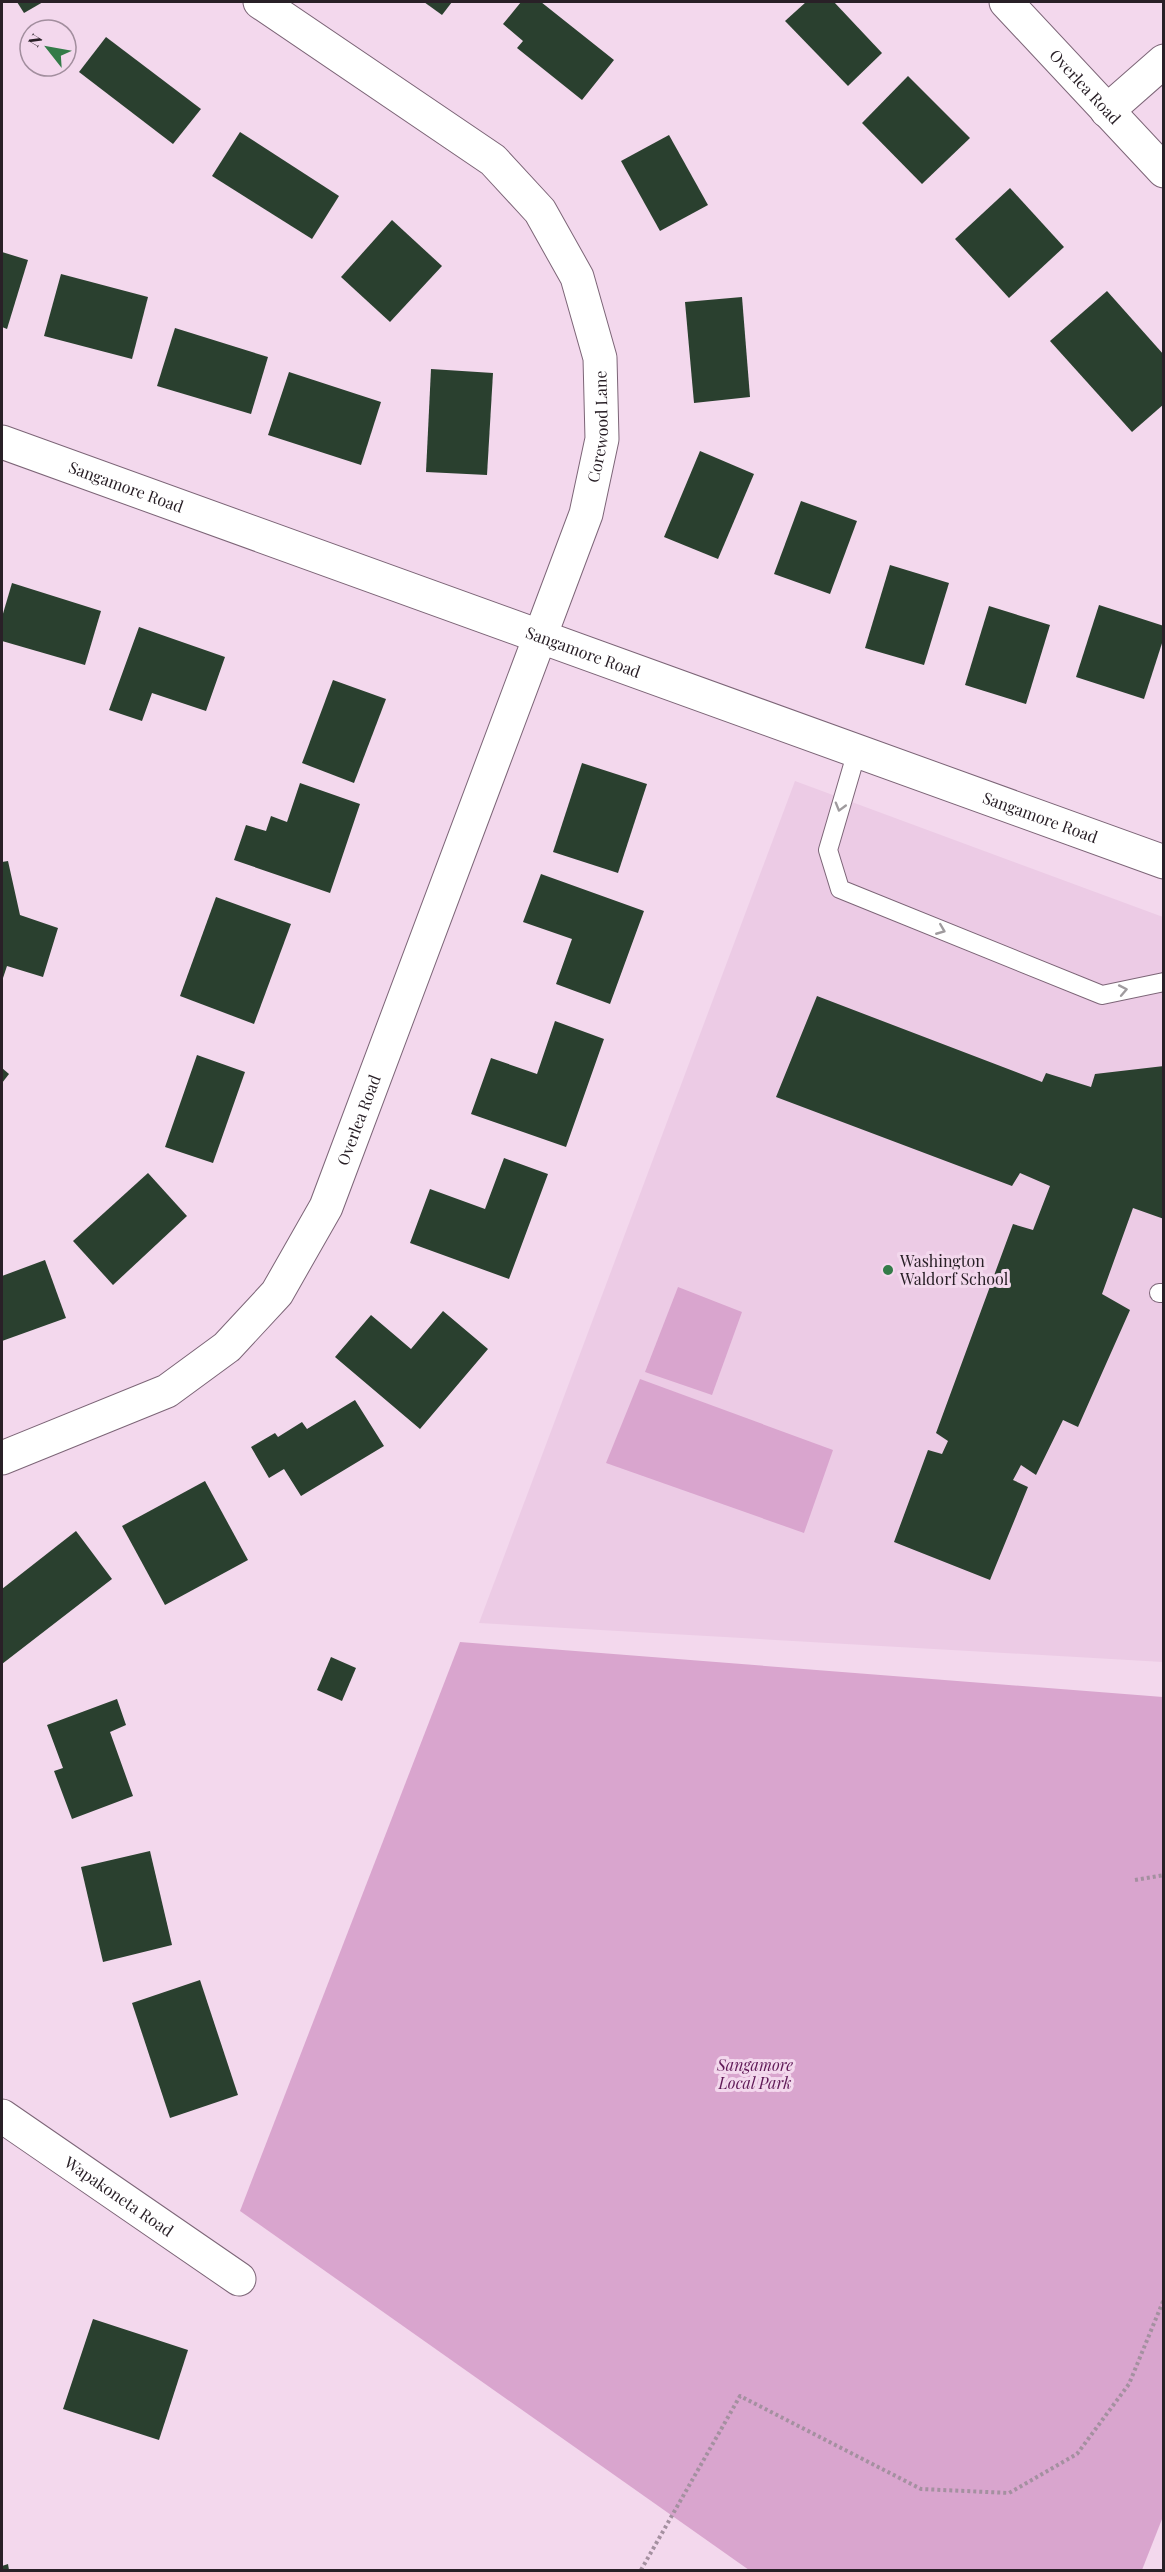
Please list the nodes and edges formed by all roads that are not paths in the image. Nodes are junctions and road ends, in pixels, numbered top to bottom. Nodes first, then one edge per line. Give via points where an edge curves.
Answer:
1 (260, 2) edge
2 (1006, 2) edge
3 (1164, 61) edge
4 (1107, 111) junction
5 (1164, 171) edge
6 (2, 442) edge
7 (538, 636) junction
8 (856, 751) junction
9 (1164, 862) edge
10 (1164, 982) edge
11 (2, 1458) edge
12 (2, 2116) edge
13 (238, 2279) dead end

1 - 7 street, Corewood Lane via 493,160 540,211 577,277 600,358 602,439 586,514
2 - 4 street, Overlea Road
3 - 4 street
4 - 5 street, Overlea Road
6 - 7 street, Sangamore Road
7 - 8 street, Sangamore Road
7 - 11 street, Overlea Road via 326,1207 277,1293 227,1347 167,1391
8 - 9 street, Sangamore Road
8 -> 10 lane via 828,850 840,889 1102,994
12 - 13 street, Wapakoneta Road

